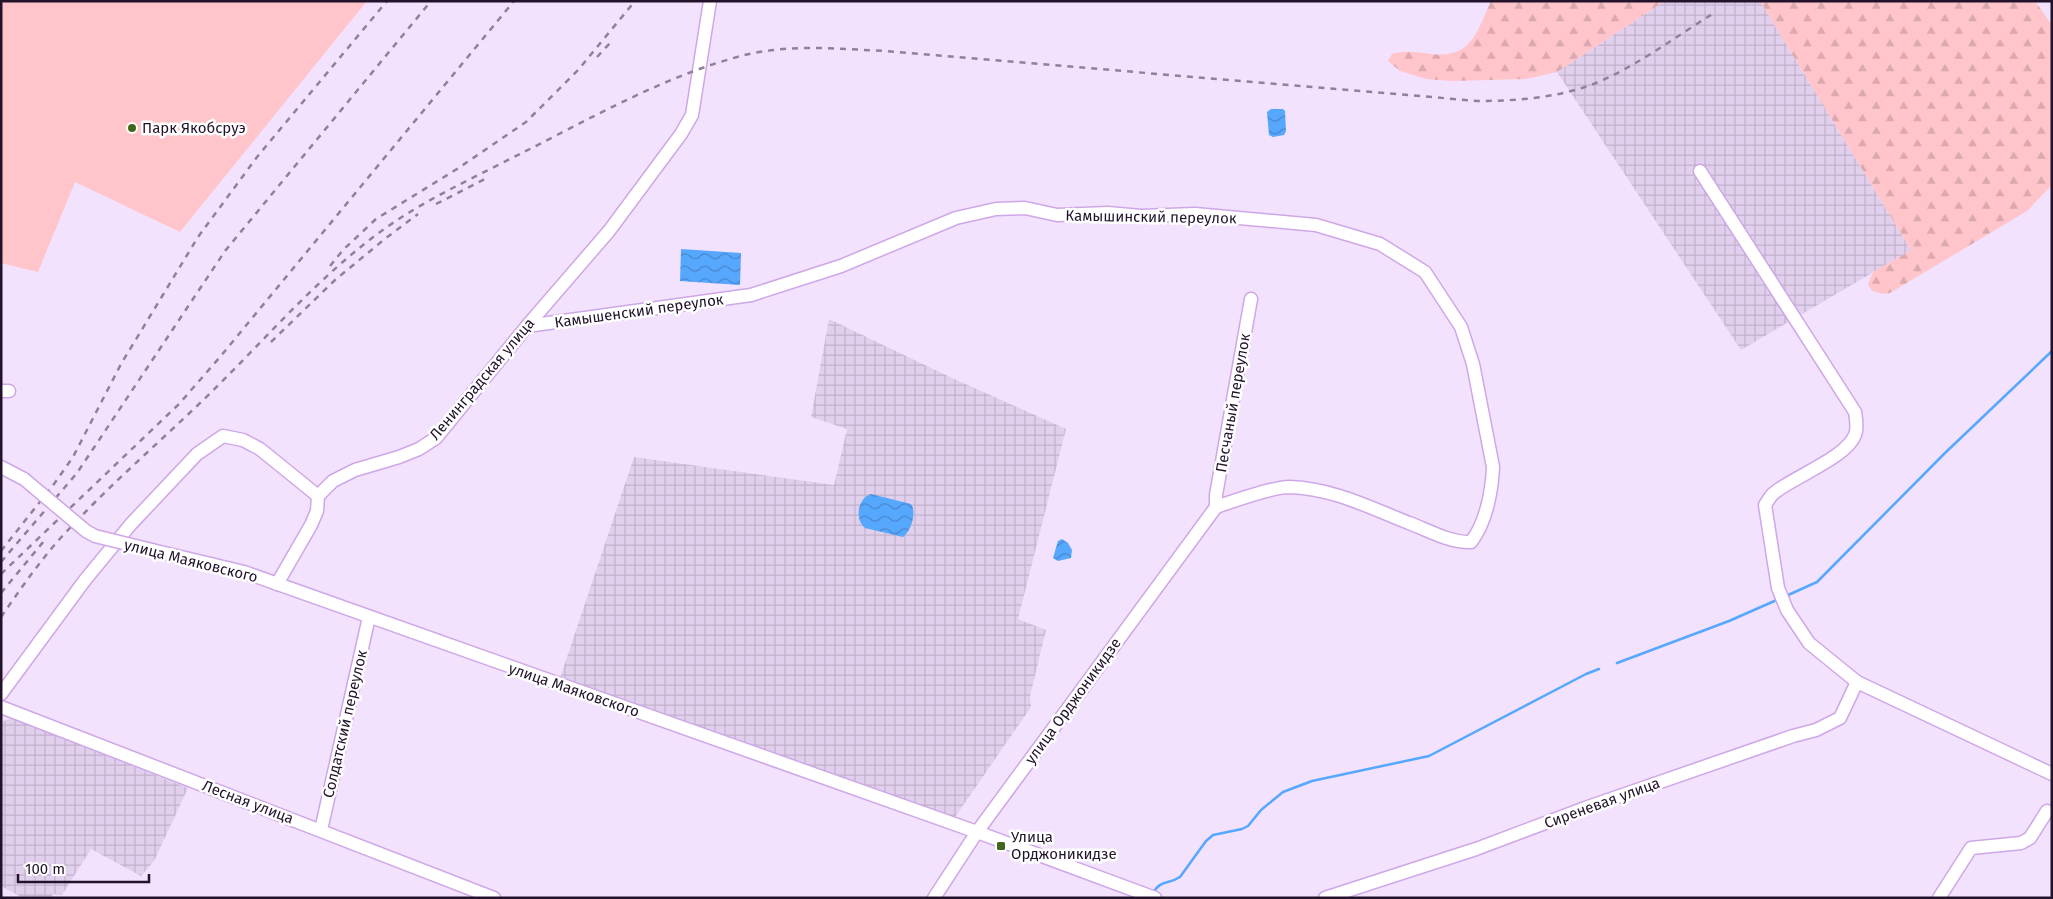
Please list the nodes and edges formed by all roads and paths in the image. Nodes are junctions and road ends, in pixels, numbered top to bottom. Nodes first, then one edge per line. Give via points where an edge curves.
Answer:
1 (710, 1) edge
2 (1700, 171) dead end
3 (751, 295) joint
4 (1251, 299) dead end
5 (527, 326) junction
6 (1, 466) edge
7 (318, 496) junction
8 (1216, 507) junction
9 (277, 584) junction
10 (369, 617) junction
11 (1857, 682) junction
12 (1, 694) edge
13 (1, 707) edge
14 (2052, 774) edge
15 (2047, 811) dead end
16 (321, 830) junction
17 (977, 832) junction
18 (494, 898) edge
19 (934, 898) edge
20 (1155, 898) edge
21 (1325, 898) edge
22 (1939, 898) edge

1 - 5 street, Ленинградская улица via 692,115 609,231
2 - 11 street via 1855,412 1855,435 1848,446 1773,493 1765,505 1778,588 1787,610 1809,643
3 - 5 street, Камышенский переулок
3 - 8 street, Камышинский переулок via 841,266 956,218 996,209 1025,208 1057,216 1196,214 1316,225 1380,244 1426,272 1461,327 1493,467 1484,515 1471,542 1436,533 1339,495 1288,487
4 - 8 street, Песчаный переулок
5 - 7 street, Ленинградская улица via 436,438 406,455 355,470 333,481
6 - 9 street, улица Маяковского, bridge via 24,479 95,536 217,564
7 - 9 street via 317,512 311,526
7 - 12 street via 260,449 243,440 223,436 197,454 130,524
8 - 17 street, улица Орджоникидзе
9 - 10 street, улица Маяковского
10 - 16 street, Солдатский переулок
10 - 17 street, улица Маяковского
11 - 14 street
11 - 21 street, Сиреневая улица via 1840,718 1816,730 1594,804 1476,850
13 - 16 street, Лесная улица
15 - 22 street via 2030,838 2020,843 1971,848
16 - 18 street, Лесная улица
17 - 19 street, улица Орджоникидзе
17 - 20 street, улица Маяковского

